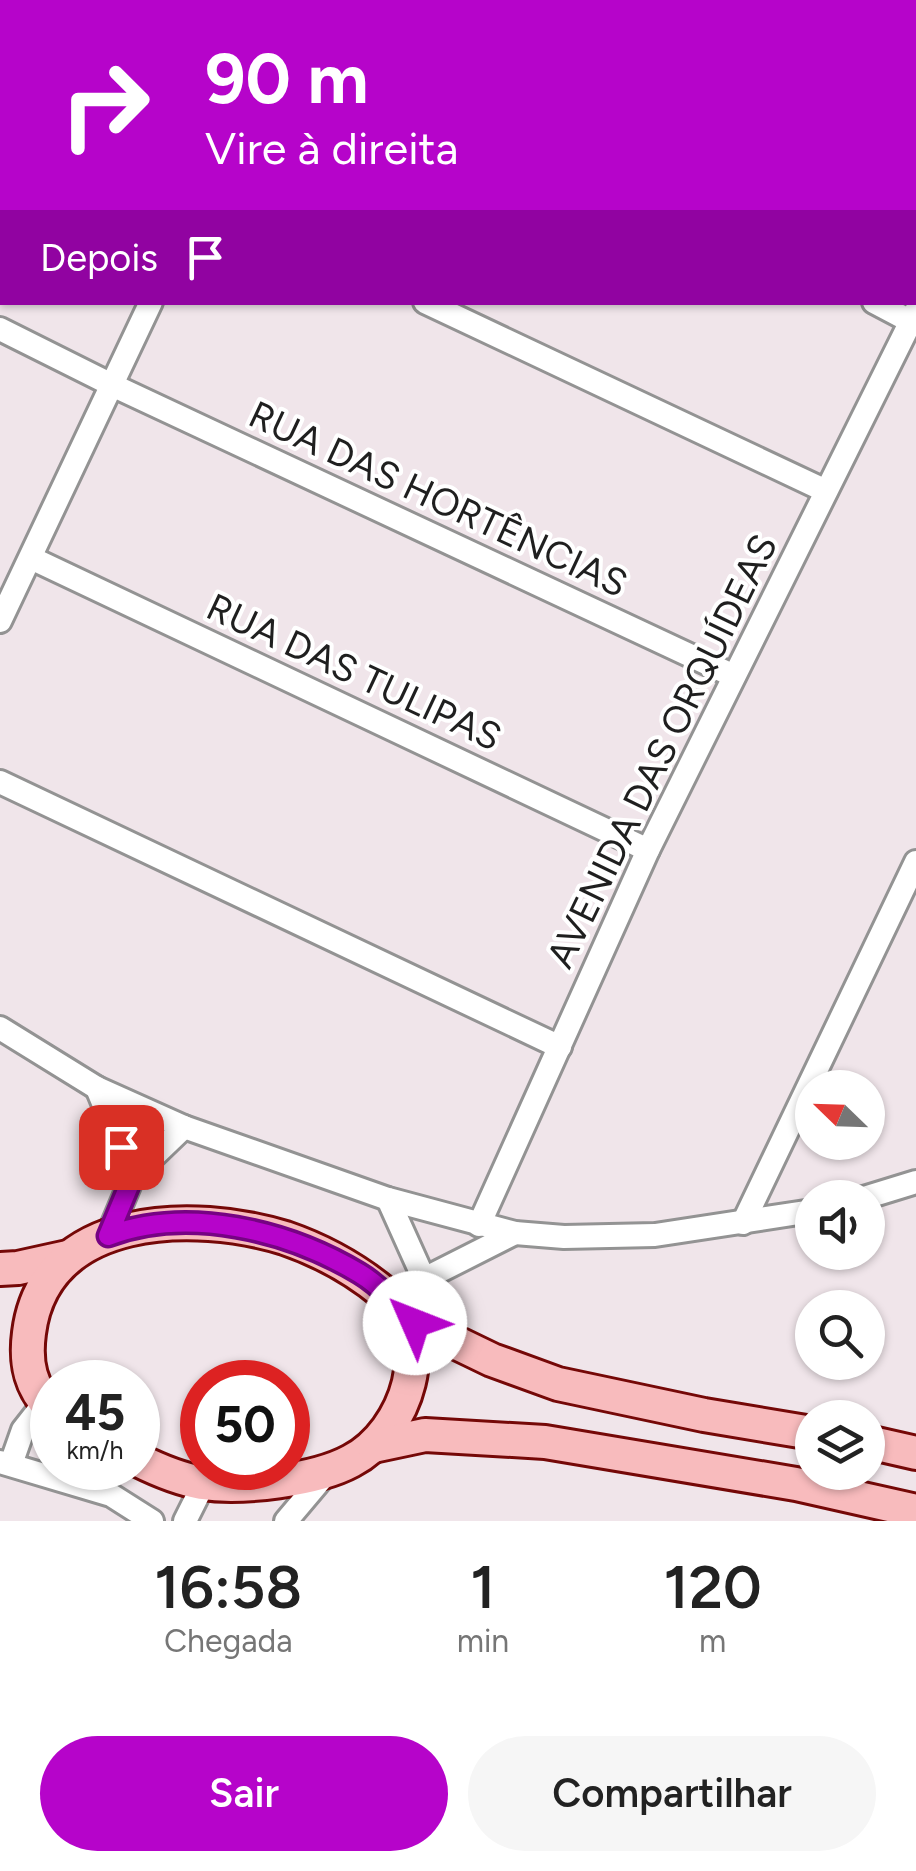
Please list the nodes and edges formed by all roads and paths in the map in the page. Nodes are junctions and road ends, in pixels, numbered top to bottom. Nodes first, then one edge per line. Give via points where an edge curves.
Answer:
1 (150, 305) edge
2 (431, 305) edge
3 (882, 305) edge
4 (913, 316) edge
5 (0, 329) edge
6 (112, 384) junction
7 (826, 492) junction
8 (30, 558) junction
9 (0, 620) edge
10 (734, 676) junction
11 (0, 782) edge
12 (648, 850) junction
13 (916, 862) edge
14 (0, 1028) edge
15 (560, 1047) junction
16 (96, 1088) junction
17 (184, 1126) junction
18 (133, 1176) junction
19 (916, 1182) edge
20 (885, 1192) edge
21 (388, 1198) junction
22 (795, 1214) edge
23 (742, 1223) junction
24 (479, 1225) junction
25 (515, 1234) junction
26 (108, 1236) junction
27 (68, 1258) junction
28 (0, 1268) edge
29 (424, 1279) junction
30 (399, 1311) junction
31 (0, 1372) edge
32 (30, 1372) edge
33 (30, 1390) edge
34 (30, 1420) edge
35 (795, 1429) edge
36 (373, 1446) junction
37 (885, 1446) edge
38 (916, 1453) edge
39 (6, 1463) edge
40 (330, 1469) junction
41 (310, 1474) edge
42 (200, 1490) edge
43 (916, 1511) edge
44 (152, 1521) edge
45 (185, 1521) edge
46 (286, 1521) edge

1 - 6 street
2 - 7 street
3 - 4 street
4 - 7 street, AVENIDA DAS ORQUÍDEAS
5 - 6 street, RUA DAS HORTÊNCIAS
6 - 8 street
6 - 10 street, RUA DAS HORTÊNCIAS
7 - 10 street, AVENIDA DAS ORQUÍDEAS
8 - 9 street
8 - 12 street, RUA DAS TULIPAS
10 - 12 street, AVENIDA DAS ORQUÍDEAS
11 - 15 street
12 - 15 street, AVENIDA DAS ORQUÍDEAS
13 - 23 street
14 - 16 street
15 - 24 street, AVENIDA DAS ORQUÍDEAS
16 - 17 street
16 - 18 street
17 - 18 street
17 - 21 street
18 - 26 street
19 - 20 street
21 - 24 street
21 - 29 street
22 - 23 street
23 - 25 street via 655,1235
24 - 25 street
25 - 29 street
26 - 27 main road
26 - 30 main road via 169,1223 261,1232 360,1273
27 - 28 main road
27 - 32 main road via 33,1310
29 - 30 street
30 - 35 main road via 492,1360 558,1384
30 - 36 main road via 414,1352 412,1371 403,1401
31 - 33 main road
34 - 39 street
36 - 40 main road
36 - 43 main road via 425,1435 545,1442
37 - 38 main road
39 - 44 street via 111,1495
40 - 41 main road
40 - 46 street
42 - 45 street

